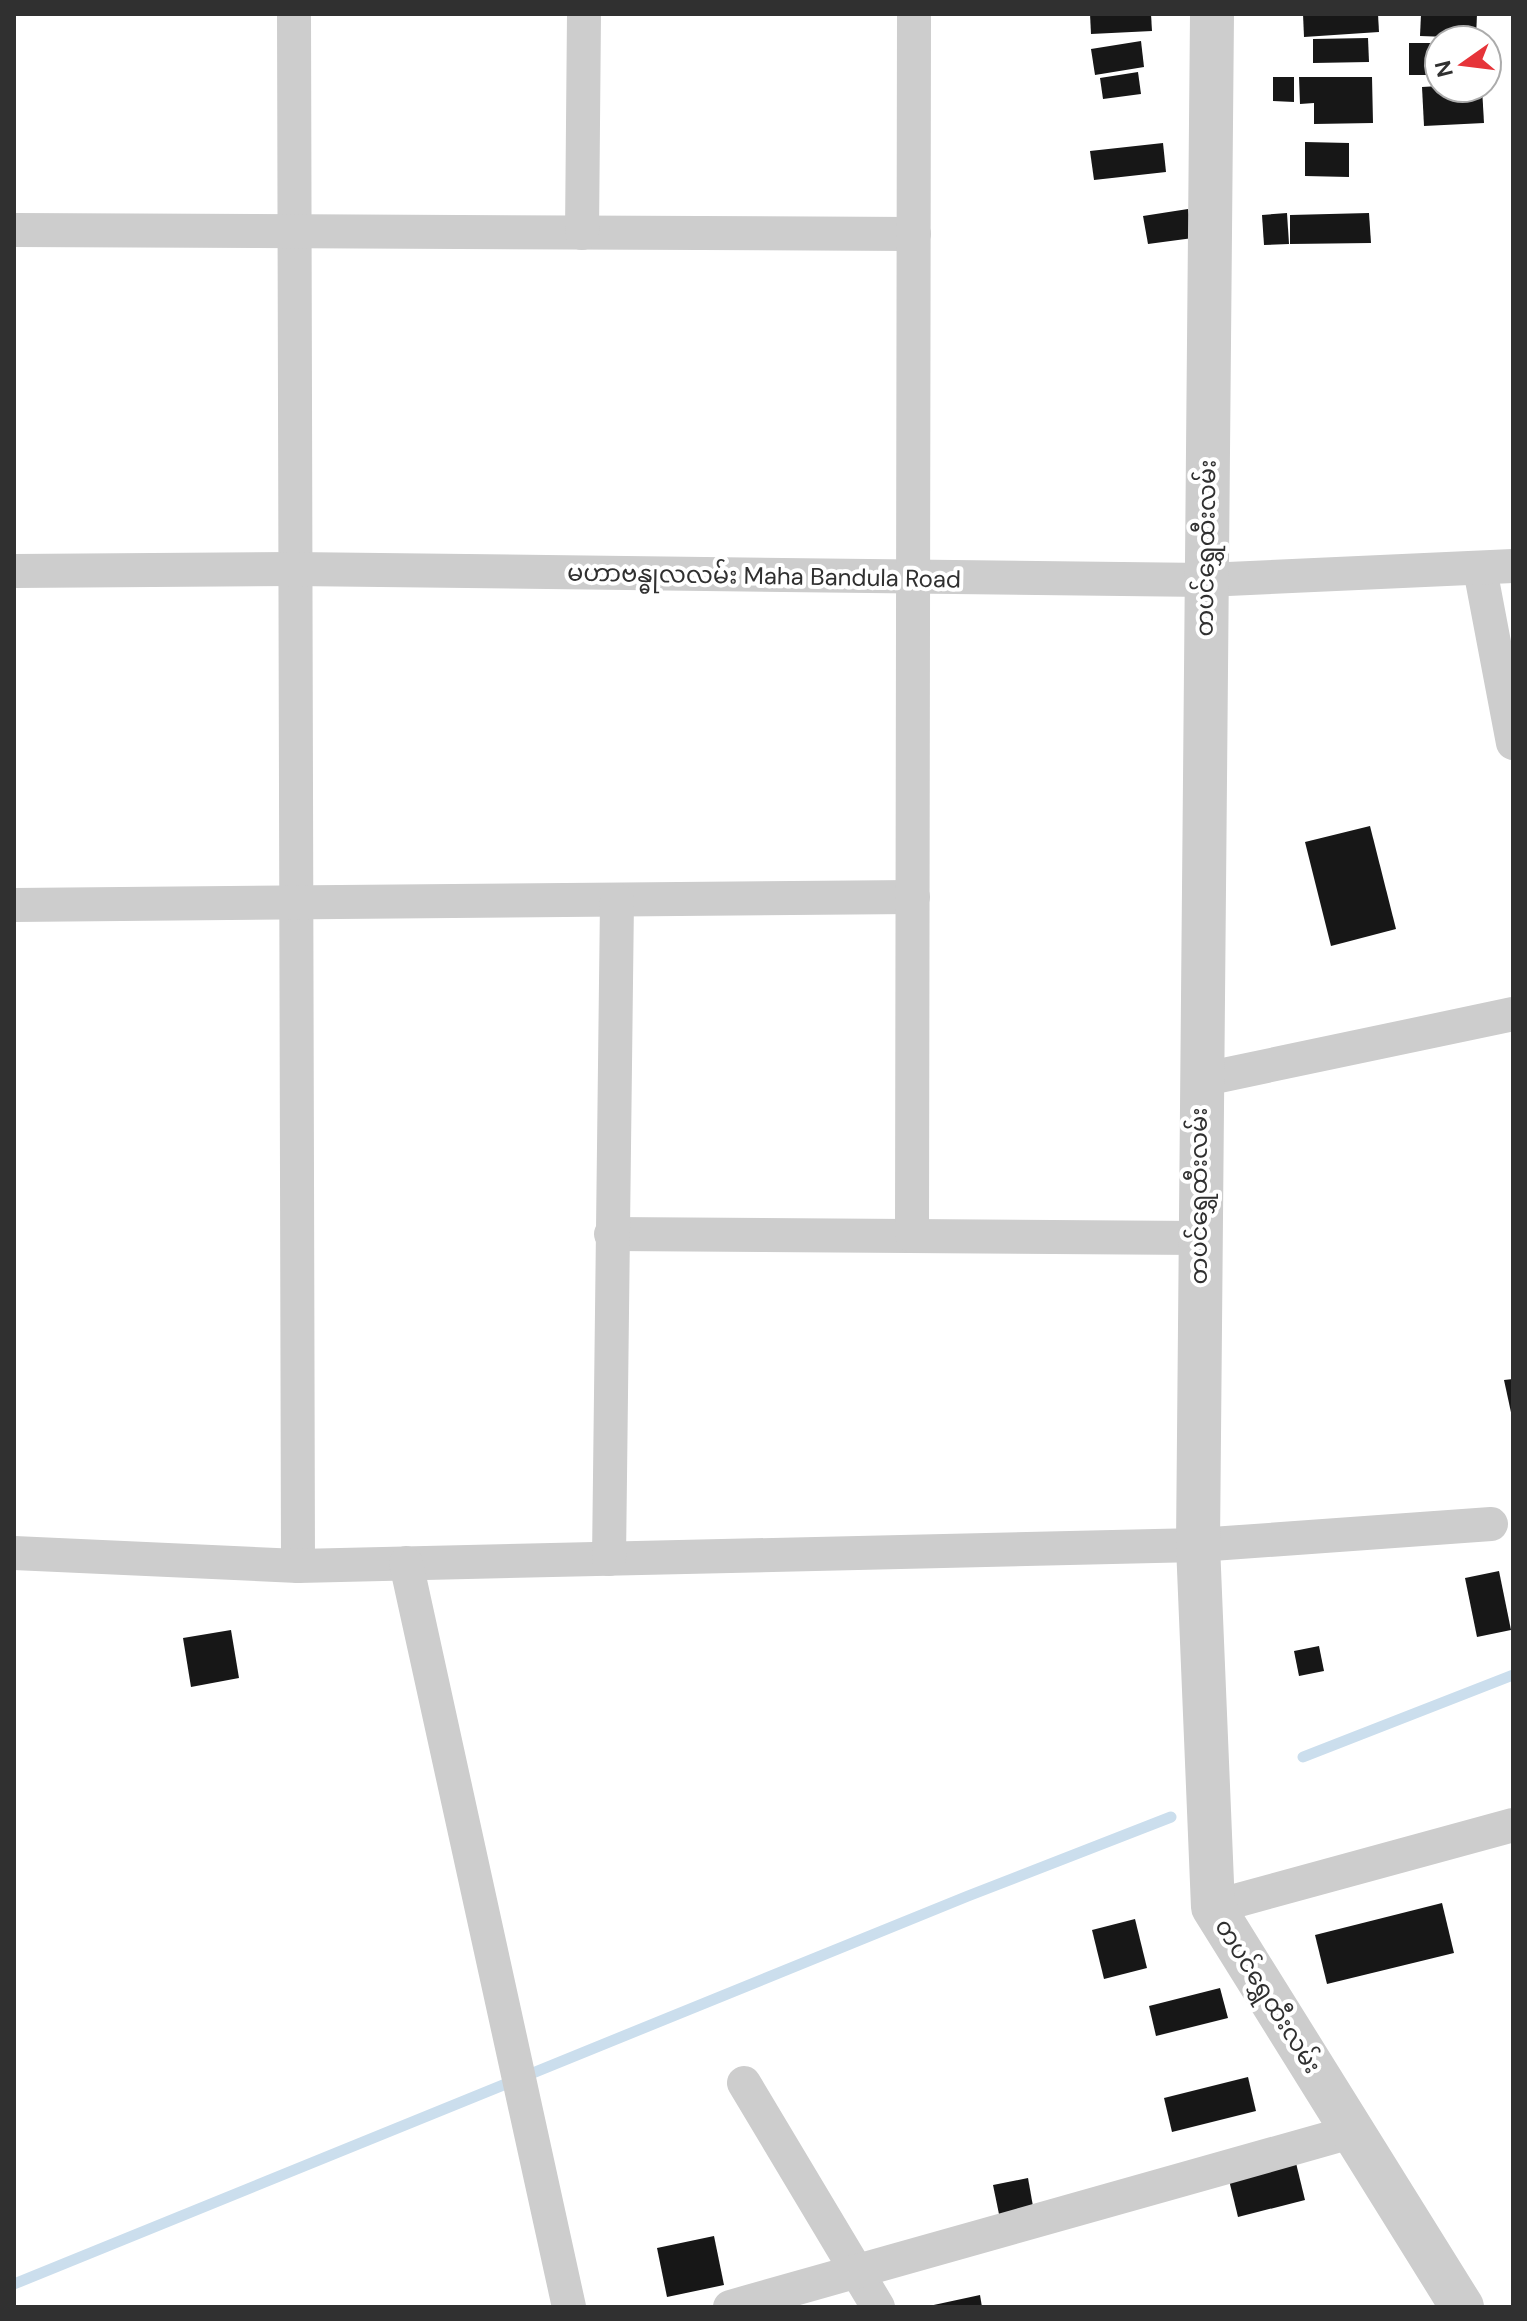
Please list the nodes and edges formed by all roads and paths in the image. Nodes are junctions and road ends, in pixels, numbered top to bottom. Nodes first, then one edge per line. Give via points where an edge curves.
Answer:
1 (294, 14) edge
2 (584, 14) edge
3 (914, 14) edge
4 (1212, 14) edge
5 (14, 230) edge
6 (294, 231) junction
7 (582, 233) junction
8 (914, 234) junction
9 (1496, 568) edge
10 (294, 569) junction
11 (14, 571) edge
12 (913, 579) junction
13 (1206, 580) junction
14 (1513, 743) edge
15 (913, 897) junction
16 (617, 900) junction
17 (295, 903) junction
18 (14, 905) edge
19 (1513, 1014) edge
20 (1200, 1080) junction
21 (611, 1234) junction
22 (912, 1235) junction
23 (1200, 1238) junction
24 (1491, 1524) dead end
25 (1198, 1545) junction
26 (14, 1553) edge
27 (609, 1559) junction
28 (406, 1563) junction
29 (298, 1566) junction
30 (1513, 1825) edge
31 (1213, 1907) junction
32 (744, 2083) dead end
33 (1351, 2132) junction
34 (857, 2272) junction
35 (569, 2307) edge
36 (730, 2307) edge
37 (878, 2307) edge
38 (1462, 2307) edge

1 - 6 street
2 - 7 street
3 - 8 street
4 - 13 street, တပင်ရွှေထီးလမ်း
5 - 6 street
6 - 7 street
6 - 10 street
7 - 8 street
8 - 12 street
9 - 13 street, မဟာဗန္ဓုလလမ်း Maha Bandula Road
9 - 14 street
10 - 11 street, မဟာဗန္ဓုလလမ်း Maha Bandula Road
10 - 12 street, မဟာဗန္ဓုလလမ်း Maha Bandula Road
10 - 17 street
12 - 13 street, မဟာဗန္ဓုလလမ်း Maha Bandula Road
12 - 15 street
13 - 20 street, တပင်ရွှေထီးလမ်း
15 - 16 street
15 - 22 street
16 - 17 street
16 - 21 street
17 - 18 street
17 - 29 street
19 - 20 street
20 - 23 street, တပင်ရွှေထီးလမ်း
21 - 22 street
21 - 27 street
22 - 23 street
23 - 25 street, တပင်ရွှေထီးလမ်း
24 - 25 street
25 - 27 street
25 - 31 street, တပင်ရွှေထီးလမ်း
26 - 29 street
27 - 28 street
28 - 29 street
28 - 35 street
30 - 31 street
31 - 33 street, တပင်ရွှေထီးလမ်း
32 - 34 street
33 - 34 street
33 - 38 street, တပင်ရွှေထီးလမ်း
34 - 36 street
34 - 37 street

